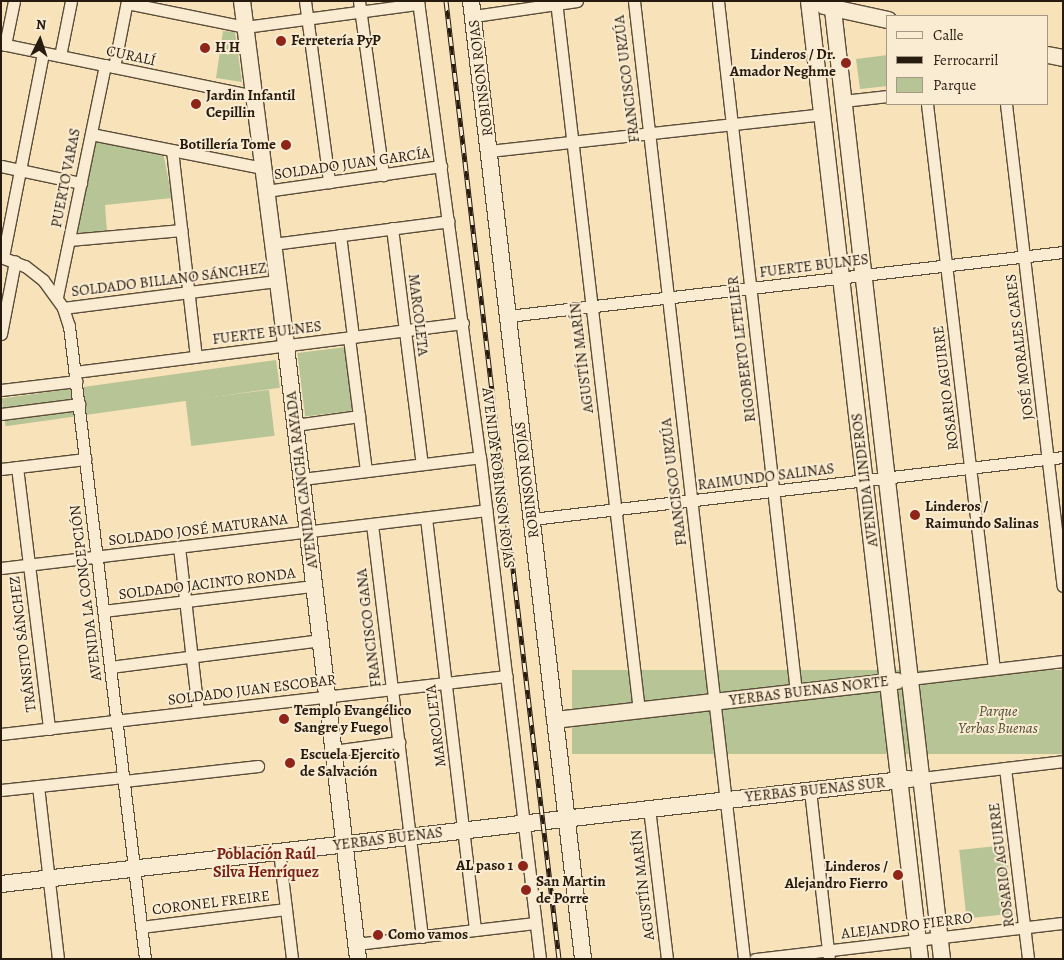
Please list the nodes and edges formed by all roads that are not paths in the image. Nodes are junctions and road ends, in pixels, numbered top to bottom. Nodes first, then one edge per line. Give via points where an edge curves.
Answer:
1 (14, 1) edge
2 (71, 1) edge
3 (242, 1) edge
4 (305, 1) edge
5 (516, 1) edge
6 (577, 1) edge
7 (634, 1) edge
8 (718, 1) edge
9 (127, 2) edge
10 (418, 2) edge
11 (807, 2) edge
12 (556, 3) edge
13 (832, 4) edge
14 (360, 6) edge
15 (541, 6) junction
16 (472, 9) edge
17 (307, 18) junction
18 (886, 19) edge
19 (245, 27) junction
20 (3, 44) edge
21 (43, 53) junction
22 (1049, 55) edge
23 (60, 56) junction
24 (1063, 58) edge
25 (109, 66) junction
26 (254, 96) junction
27 (886, 96) edge
28 (843, 101) junction
29 (927, 105) edge
30 (1006, 105) edge
31 (822, 114) junction
32 (732, 124) junction
33 (91, 134) junction
34 (649, 134) junction
35 (572, 142) junction
36 (172, 150) junction
37 (489, 151) junction
38 (1, 166) edge
39 (441, 166) junction
40 (263, 168) junction
41 (20, 170) junction
42 (383, 175) junction
43 (329, 182) junction
44 (81, 183) junction
45 (266, 191) junction
46 (449, 221) junction
47 (392, 228) junction
48 (182, 230) junction
49 (340, 235) junction
50 (69, 240) junction
51 (273, 244) junction
52 (1063, 252) edge
53 (2, 257) edge
54 (1024, 257) junction
55 (15, 261) junction
56 (946, 266) junction
57 (863, 275) junction
58 (841, 278) junction
59 (278, 281) junction
60 (750, 288) junction
61 (189, 292) junction
62 (668, 298) junction
63 (60, 302) junction
64 (592, 307) junction
65 (508, 316) junction
66 (463, 323) junction
67 (405, 331) junction
68 (1, 334) edge
69 (351, 337) junction
70 (286, 346) junction
71 (196, 357) junction
72 (76, 377) junction
73 (1, 390) edge
74 (79, 404) junction
75 (1, 414) edge
76 (359, 416) junction
77 (295, 425) junction
78 (480, 457) junction
79 (1063, 457) edge
80 (1048, 458) junction
81 (85, 460) junction
82 (422, 464) junction
83 (18, 467) junction
84 (970, 468) junction
85 (1, 469) edge
86 (366, 471) junction
87 (886, 478) junction
88 (302, 479) junction
89 (865, 480) junction
90 (773, 491) junction
91 (691, 500) junction
92 (487, 510) junction
93 (615, 510) junction
94 (426, 518) junction
95 (532, 519) junction
96 (372, 524) junction
97 (308, 532) junction
98 (179, 547) junction
99 (97, 557) junction
100 (29, 565) junction
101 (1, 568) edge
102 (314, 586) junction
103 (1063, 586) edge
104 (186, 602) junction
105 (103, 611) junction
106 (321, 640) junction
107 (192, 657) junction
108 (1063, 661) edge
109 (110, 667) junction
110 (994, 670) junction
111 (507, 676) junction
112 (910, 679) junction
113 (888, 682) junction
114 (446, 683) junction
115 (392, 689) junction
116 (796, 692) junction
117 (327, 696) junction
118 (714, 702) junction
119 (639, 710) junction
120 (198, 711) junction
121 (555, 720) junction
122 (116, 721) junction
123 (48, 729) junction
124 (1, 734) edge
125 (398, 742) junction
126 (334, 751) junction
127 (1063, 761) edge
128 (258, 766) dead end
129 (1005, 768) junction
130 (921, 778) junction
131 (123, 779) junction
132 (900, 780) junction
133 (38, 786) junction
134 (1, 790) edge
135 (810, 790) junction
136 (725, 800) junction
137 (649, 808) junction
138 (567, 817) junction
139 (523, 823) junction
140 (463, 830) junction
141 (410, 836) junction
142 (344, 844) junction
143 (279, 851) junction
144 (134, 868) junction
145 (49, 879) junction
146 (1, 884) edge
147 (286, 909) junction
148 (536, 923) junction
149 (1063, 923) edge
150 (141, 927) junction
151 (1024, 927) junction
152 (476, 930) junction
153 (422, 936) junction
154 (939, 937) junction
155 (918, 940) junction
156 (357, 951) edge
157 (828, 955) edge
158 (58, 959) edge
159 (145, 959) edge
160 (292, 959) edge
161 (540, 959) edge
162 (583, 959) edge
163 (667, 959) edge
164 (744, 959) edge
165 (755, 959) edge
166 (920, 959) edge
167 (942, 959) edge
168 (1028, 959) edge

1 - 20 street
2 - 23 street
3 - 19 street, AVENIDA CANCHA RAYADA
4 - 17 street
5 - 15 street
6 - 12 street
7 - 34 street, FRANCISCO URZÚA
8 - 32 street, RIGOBERTO LETELIER
9 - 19 street
9 - 25 street, PUERTO VARAS
10 - 14 street
10 - 39 street, AVENIDA ROBINSON ROJAS
11 - 13 street
11 - 31 street, AVENIDA LINDEROS
12 - 15 street
12 - 35 street, AGUSTÍN MARÍN
13 - 18 street
13 - 28 street, AVENIDA LINDEROS
14 - 17 street
14 - 42 street
15 - 16 street
16 - 37 street, ROBINSON ROJAS
17 - 19 street
17 - 43 street
19 - 26 street, AVENIDA CANCHA RAYADA
20 - 21 street, CURALÍ
21 - 23 street, CURALÍ
21 - 41 street
22 - 24 street
23 - 25 street, CURALÍ
25 - 26 street, CURALÍ
25 - 33 street, PUERTO VARAS
26 - 40 street, AVENIDA CANCHA RAYADA
27 - 28 street
28 - 57 street, AVENIDA LINDEROS
29 - 56 street, ROSARIO AGUIRRE
30 - 54 street, JOSÉ MORALES CARES
31 - 32 street
31 - 58 street, AVENIDA LINDEROS
32 - 34 street
32 - 60 street, RIGOBERTO LETELIER
33 - 36 street, SOLDADO JUAN GARCÍA
33 - 44 street, PUERTO VARAS
34 - 35 street
34 - 62 street, FRANCISCO URZÚA
35 - 37 street
35 - 64 street, AGUSTÍN MARÍN
36 - 40 street, SOLDADO JUAN GARCÍA
36 - 48 street
37 - 65 street, ROBINSON ROJAS
38 - 41 street
39 - 42 street, SOLDADO JUAN GARCÍA
39 - 46 street, AVENIDA ROBINSON ROJAS
40 - 45 street, AVENIDA CANCHA RAYADA
41 - 44 street
41 - 53 street
42 - 43 street, SOLDADO JUAN GARCÍA
43 - 45 street, SOLDADO JUAN GARCÍA
44 - 50 street, PUERTO VARAS
45 - 51 street, AVENIDA CANCHA RAYADA
46 - 47 street, SOLDADO BILLANO SÁNCHEZ
46 - 66 street, AVENIDA ROBINSON ROJAS
47 - 49 street, SOLDADO BILLANO SÁNCHEZ
47 - 67 street, MARCOLETA
48 - 50 street
48 - 61 street
49 - 51 street, SOLDADO BILLANO SÁNCHEZ
49 - 69 street
50 - 63 street, PUERTO VARAS
51 - 59 street, AVENIDA CANCHA RAYADA
52 - 54 street, FUERTE BULNES
53 - 55 street, AVENIDA LA CONCEPCIÓN
54 - 56 street, FUERTE BULNES
54 - 80 street, JOSÉ MORALES CARES
55 - 63 street, AVENIDA LA CONCEPCIÓN via 34,272
55 - 68 street
56 - 57 street, FUERTE BULNES
56 - 84 street, ROSARIO AGUIRRE
57 - 58 street, FUERTE BULNES
57 - 87 street, AVENIDA LINDEROS
58 - 60 street, FUERTE BULNES
58 - 89 street, AVENIDA LINDEROS
59 - 61 street, SOLDADO BILLANO SÁNCHEZ
59 - 70 street, AVENIDA CANCHA RAYADA
60 - 62 street, FUERTE BULNES
60 - 90 street, RIGOBERTO LETELIER
61 - 63 street, SOLDADO BILLANO SÁNCHEZ
61 - 71 street
62 - 64 street, FUERTE BULNES
62 - 91 street, FRANCISCO URZÚA
63 - 72 street, AVENIDA LA CONCEPCIÓN via 71,336
64 - 65 street, FUERTE BULNES
64 - 93 street, AGUSTÍN MARÍN
65 - 95 street, ROBINSON ROJAS
66 - 67 street, FUERTE BULNES
66 - 78 street, AVENIDA ROBINSON ROJAS
67 - 69 street, FUERTE BULNES
67 - 82 street, MARCOLETA
69 - 70 street, FUERTE BULNES
69 - 76 street
70 - 71 street, FUERTE BULNES
70 - 77 street, AVENIDA CANCHA RAYADA
71 - 72 street, FUERTE BULNES
72 - 73 street, FUERTE BULNES
72 - 74 street, AVENIDA LA CONCEPCIÓN
74 - 75 street
74 - 81 street, AVENIDA LA CONCEPCIÓN
76 - 77 street
76 - 86 street
77 - 88 street, AVENIDA CANCHA RAYADA
78 - 82 street
78 - 92 street, AVENIDA ROBINSON ROJAS
79 - 80 street, RAIMUNDO SALINAS
80 - 84 street, RAIMUNDO SALINAS
80 - 103 street, JOSÉ MORALES CARES
81 - 83 street
81 - 99 street, AVENIDA LA CONCEPCIÓN
82 - 86 street
83 - 85 street
83 - 100 street, TRÁNSITO SÁNCHEZ
84 - 87 street, RAIMUNDO SALINAS
84 - 110 street, ROSARIO AGUIRRE
86 - 88 street
87 - 89 street, RAIMUNDO SALINAS
87 - 112 street, AVENIDA LINDEROS
88 - 97 street, AVENIDA CANCHA RAYADA
89 - 90 street, RAIMUNDO SALINAS
89 - 113 street, AVENIDA LINDEROS
90 - 91 street, RAIMUNDO SALINAS
90 - 116 street, RIGOBERTO LETELIER
91 - 93 street, RAIMUNDO SALINAS
91 - 118 street, FRANCISCO URZÚA
92 - 94 street, SOLDADO JOSÉ MATURANA
92 - 111 street, AVENIDA ROBINSON ROJAS
93 - 95 street, RAIMUNDO SALINAS
93 - 119 street, AGUSTÍN MARÍN
94 - 96 street, SOLDADO JOSÉ MATURANA
94 - 114 street, MARCOLETA
95 - 121 street, ROBINSON ROJAS
96 - 97 street, SOLDADO JOSÉ MATURANA
96 - 115 street, FRANCISCO GANA
97 - 98 street, SOLDADO JOSÉ MATURANA
97 - 102 street, AVENIDA CANCHA RAYADA
98 - 99 street, SOLDADO JOSÉ MATURANA
98 - 104 street
99 - 100 street, SOLDADO JOSÉ MATURANA
99 - 105 street, AVENIDA LA CONCEPCIÓN
100 - 101 street, SOLDADO JOSÉ MATURANA
100 - 123 street, TRÁNSITO SÁNCHEZ
102 - 104 street, SOLDADO JACINTO RONDA
102 - 106 street, AVENIDA CANCHA RAYADA
104 - 105 street, SOLDADO JACINTO RONDA
104 - 107 street
105 - 109 street, AVENIDA LA CONCEPCIÓN
106 - 107 street
106 - 117 street, AVENIDA CANCHA RAYADA
107 - 109 street
107 - 120 street
108 - 110 street, YERBAS BUENAS NORTE
109 - 122 street, AVENIDA LA CONCEPCIÓN
110 - 112 street, YERBAS BUENAS NORTE
111 - 114 street, SOLDADO JUAN ESCOBAR
111 - 139 street, AVENIDA ROBINSON ROJAS
112 - 113 street, YERBAS BUENAS NORTE
112 - 130 street, AVENIDA LINDEROS
113 - 116 street, YERBAS BUENAS NORTE
113 - 132 street, AVENIDA LINDEROS
114 - 115 street, SOLDADO JUAN ESCOBAR
114 - 140 street, MARCOLETA
115 - 117 street, SOLDADO JUAN ESCOBAR
115 - 125 street, FRANCISCO GANA
116 - 118 street, YERBAS BUENAS NORTE
117 - 120 street, SOLDADO JUAN ESCOBAR
117 - 126 street, AVENIDA CANCHA RAYADA
118 - 119 street, YERBAS BUENAS NORTE
118 - 136 street, FRANCISCO URZÚA
119 - 121 street, YERBAS BUENAS NORTE
120 - 122 street, SOLDADO JUAN ESCOBAR
121 - 138 street, ROBINSON ROJAS
122 - 123 street, SOLDADO JUAN ESCOBAR
122 - 131 street, AVENIDA LA CONCEPCIÓN
123 - 124 street, SOLDADO JUAN ESCOBAR
125 - 126 street
125 - 141 street, FRANCISCO GANA
126 - 142 street, AVENIDA CANCHA RAYADA
127 - 129 street, YERBAS BUENAS SUR
128 - 131 street
129 - 130 street, YERBAS BUENAS SUR
129 - 151 street, ROSARIO AGUIRRE
130 - 132 street, YERBAS BUENAS SUR
130 - 154 street, AVENIDA LINDEROS
131 - 133 street
131 - 144 street, AVENIDA LA CONCEPCIÓN
132 - 135 street, YERBAS BUENAS SUR
132 - 155 street, AVENIDA LINDEROS
133 - 134 street
133 - 145 street
135 - 136 street, YERBAS BUENAS SUR
135 - 157 street
136 - 137 street, YERBAS BUENAS SUR
136 - 164 street, FRANCISCO URZÚA
137 - 138 street, YERBAS BUENAS SUR
137 - 163 street, AGUSTÍN MARÍN
138 - 139 street, YERBAS BUENAS
138 - 162 street, ROBINSON ROJAS
139 - 140 street, YERBAS BUENAS
139 - 148 street, AVENIDA ROBINSON ROJAS
140 - 141 street, YERBAS BUENAS
140 - 152 street, MARCOLETA
141 - 142 street, YERBAS BUENAS
141 - 153 street, FRANCISCO GANA
142 - 143 street, YERBAS BUENAS
142 - 156 street, AVENIDA CANCHA RAYADA
143 - 144 street, YERBAS BUENAS
143 - 147 street
144 - 145 street, YERBAS BUENAS
144 - 150 street, AVENIDA LA CONCEPCIÓN
145 - 146 street, YERBAS BUENAS
145 - 158 street
147 - 150 street, CORONEL FREIRE
147 - 160 street
148 - 152 street
148 - 161 street, AVENIDA ROBINSON ROJAS
149 - 151 street, ALEJANDRO FIERRO
150 - 159 street, AVENIDA LA CONCEPCIÓN
151 - 154 street, ALEJANDRO FIERRO
151 - 168 street, ROSARIO AGUIRRE
152 - 153 street
153 - 156 street
154 - 155 street, ALEJANDRO FIERRO
154 - 167 street, AVENIDA LINDEROS
155 - 157 street, ALEJANDRO FIERRO
155 - 166 street, AVENIDA LINDEROS
157 - 165 street, ALEJANDRO FIERRO

